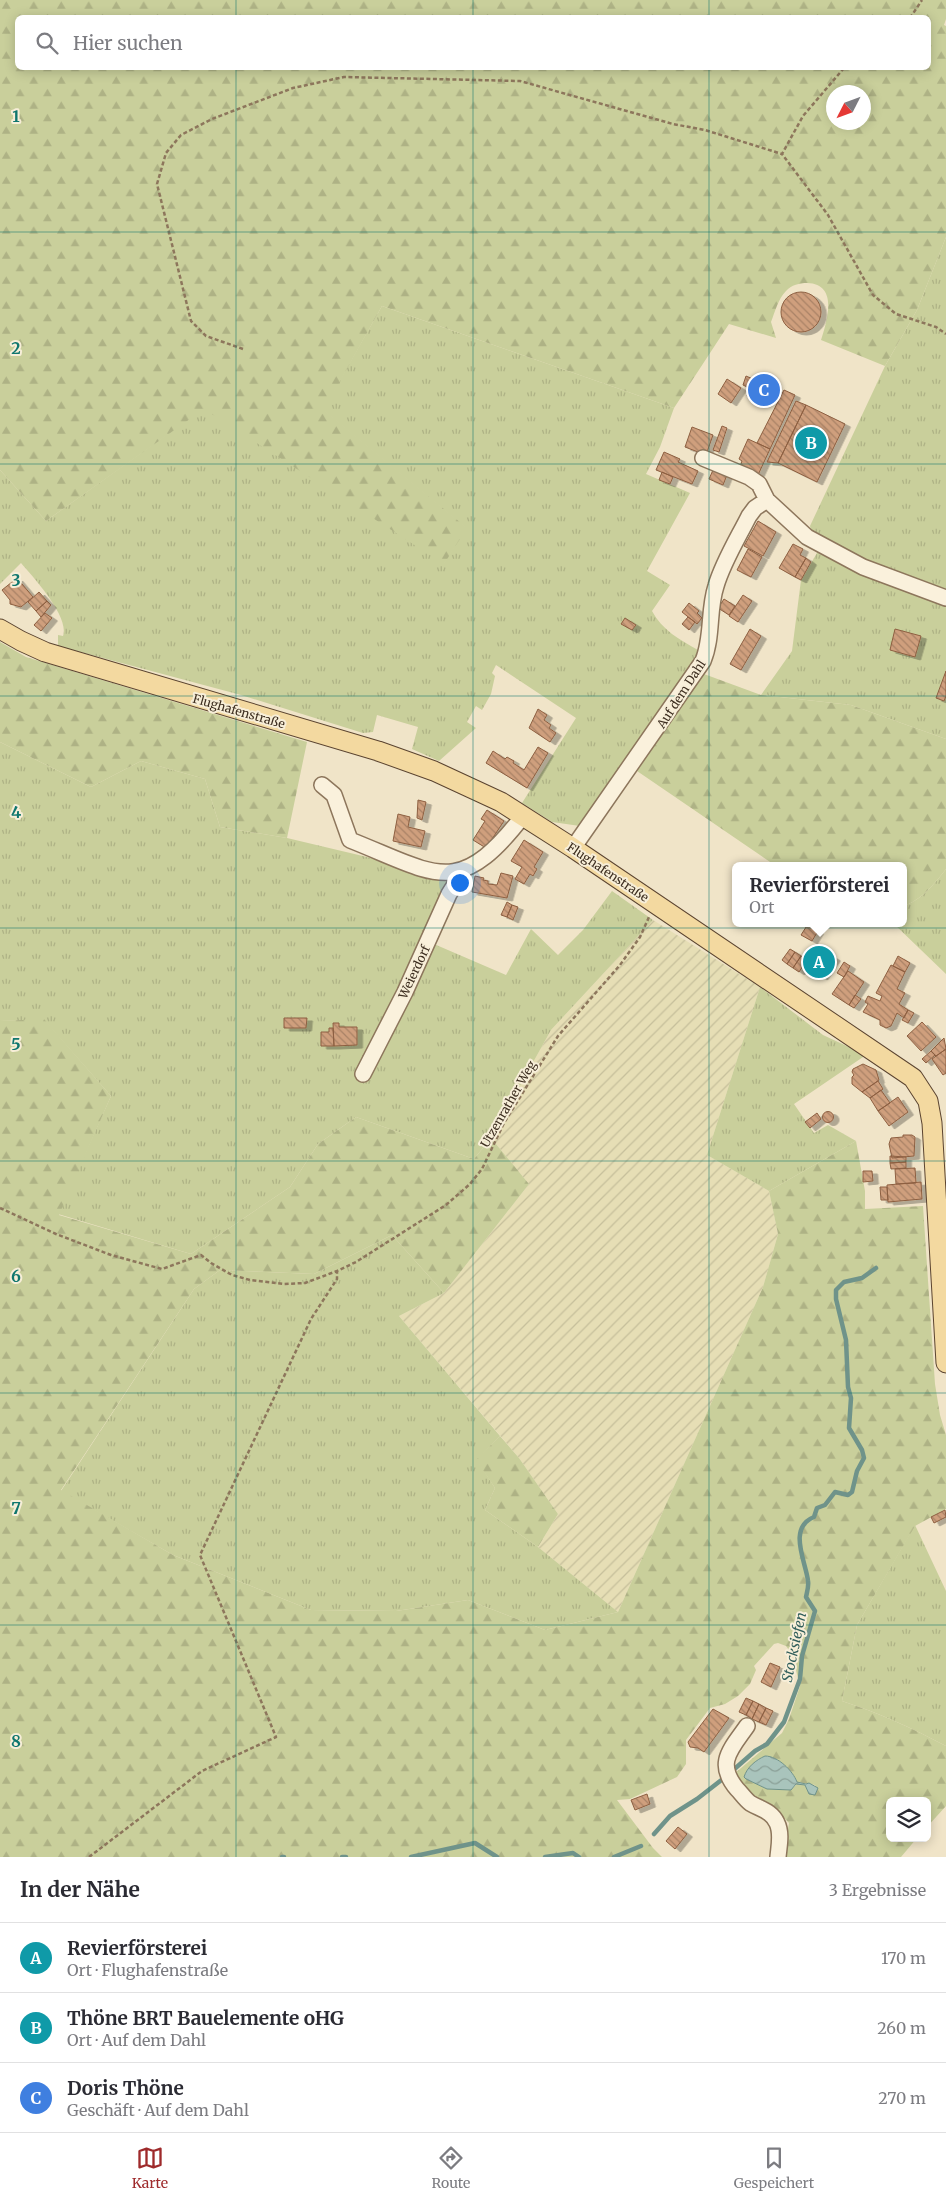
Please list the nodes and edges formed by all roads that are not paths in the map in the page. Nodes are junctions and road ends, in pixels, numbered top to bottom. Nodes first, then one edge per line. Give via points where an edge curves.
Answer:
1 (702, 458) dead end
2 (767, 500) junction
3 (946, 598) edge
4 (0, 629) edge
5 (322, 785) dead end
6 (523, 816) junction
7 (572, 848) junction
8 (464, 870) junction
9 (362, 1074) dead end
10 (941, 1216) edge
11 (946, 1363) edge
12 (747, 1726) dead end
13 (778, 1857) edge

1 - 2 street via 749,477 758,484
2 - 3 street via 815,541 864,567
2 - 7 street, Auf dem Dahl via 749,516 716,585 704,662
4 - 6 main road, Flughafenstraße via 33,647 80,664 406,761 480,791
5 - 8 street, Weierdorf via 334,795 350,840 426,870 442,873
6 - 7 main road, Flughafenstraße
6 - 8 street, Weierdorf via 487,857
7 - 10 main road, Flughafenstraße via 913,1078 928,1101 931,1115
8 - 9 street, Weierdorf via 449,894 405,992
10 - 11 main road, Flughafenstraße
12 - 13 street via 727,1756 725,1768 733,1784 749,1802 769,1812 777,1821 780,1831

